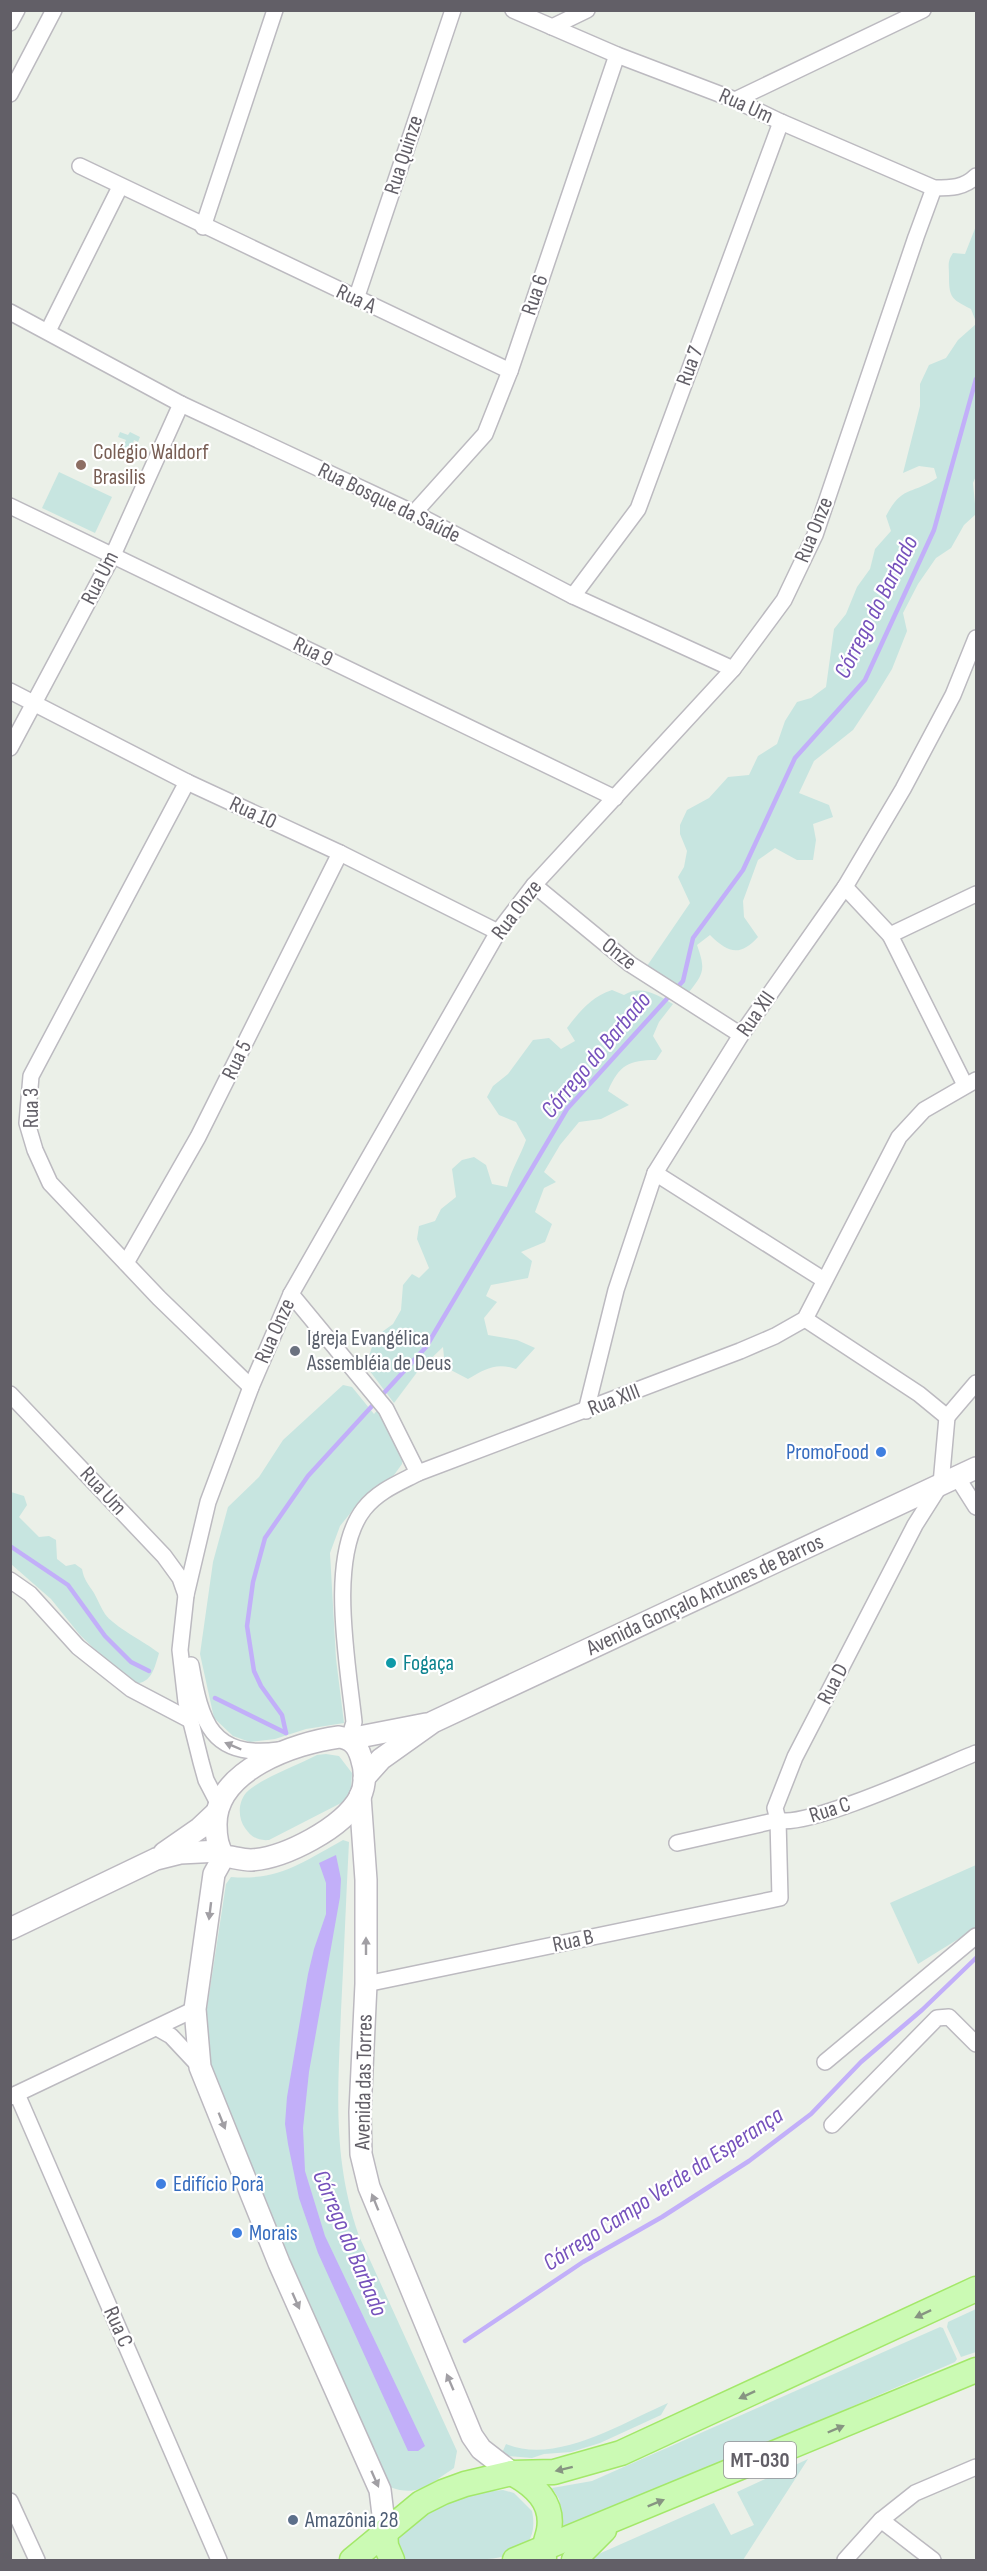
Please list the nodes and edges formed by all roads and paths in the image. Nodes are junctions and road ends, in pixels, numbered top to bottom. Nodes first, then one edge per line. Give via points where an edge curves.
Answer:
1 (54, 10) edge
2 (274, 10) edge
3 (453, 10) edge
4 (513, 10) edge
5 (587, 10) edge
6 (923, 10) edge
7 (552, 27) junction
8 (617, 55) junction
9 (10, 94) edge
10 (735, 100) junction
11 (781, 122) junction
12 (80, 166) dead end
13 (976, 176) edge
14 (120, 187) junction
15 (934, 188) junction
16 (203, 226) junction
17 (356, 299) junction
18 (10, 312) edge
19 (48, 331) junction
20 (510, 371) junction
21 (181, 404) junction
22 (10, 506) edge
23 (414, 513) junction
24 (113, 555) junction
25 (573, 596) junction
26 (976, 638) edge
27 (733, 669) junction
28 (10, 692) edge
29 (34, 703) junction
30 (10, 748) edge
31 (187, 782) junction
32 (615, 798) junction
33 (340, 854) junction
34 (534, 885) junction
35 (845, 887) junction
36 (976, 894) edge
37 (498, 932) junction
38 (890, 935) junction
39 (741, 1035) junction
40 (971, 1082) edge
41 (655, 1173) junction
42 (126, 1263) junction
43 (824, 1280) junction
44 (291, 1294) junction
45 (805, 1318) junction
46 (976, 1383) edge
47 (250, 1387) junction
48 (10, 1394) edge
49 (586, 1411) junction
50 (947, 1417) junction
51 (976, 1468) edge
52 (418, 1473) junction
53 (949, 1480) junction
54 (976, 1507) edge
55 (10, 1580) edge
56 (186, 1595) junction
57 (182, 1627) junction
58 (190, 1720) junction
59 (433, 1722) junction
60 (349, 1739) junction
61 (290, 1749) junction
62 (976, 1753) edge
63 (362, 1787) junction
64 (218, 1807) junction
65 (778, 1820) junction
66 (677, 1843) dead end
67 (222, 1853) junction
68 (156, 1859) junction
69 (780, 1898) joint
70 (10, 1929) edge
71 (976, 1936) edge
72 (366, 1984) junction
73 (195, 2009) junction
74 (157, 2028) junction
75 (974, 2037) edge
76 (825, 2062) dead end
77 (200, 2067) junction
78 (14, 2096) edge
79 (832, 2125) dead end
80 (976, 2289) edge
81 (976, 2370) edge
82 (976, 2467) edge
83 (512, 2473) junction
84 (10, 2501) edge
85 (614, 2520) junction
86 (880, 2520) junction
87 (385, 2531) junction
88 (544, 2555) edge
89 (37, 2560) edge
90 (219, 2560) edge
91 (352, 2560) edge
92 (392, 2560) edge
93 (515, 2560) edge
94 (574, 2560) edge
95 (845, 2560) edge
96 (933, 2560) edge

1 - 9 street
2 - 16 street
3 - 17 street, Rua Quinze
4 - 7 street, Rua Um
5 - 7 street
6 - 10 street
7 - 8 street, Rua Um
8 - 10 street, Rua Um
8 - 20 street, Rua 6
10 - 11 street, Rua Um
11 - 15 street, Rua Um
11 - 25 street, Rua 7 via 638,509
12 - 14 street, Rua A
13 - 15 street, Rua Um via 956,188
14 - 16 street, Rua A
14 - 19 street
15 - 27 street, Rua Onze via 815,534 784,600
16 - 17 street, Rua A
17 - 20 street, Rua A
18 - 19 street, Rua Bosque da Saúde
19 - 21 street, Rua Bosque da Saúde
20 - 23 street, Rua 6 via 485,434
21 - 23 street, Rua Bosque da Saúde
21 - 24 street, Rua Um
22 - 24 street, Rua 9
23 - 25 street, Rua Bosque da Saúde
24 - 29 street, Rua Um
24 - 32 street, Rua 9
25 - 27 street, Rua Bosque da Saúde
26 - 35 street, Rua XII via 953,695
27 - 32 street, Rua Onze
28 - 29 street, Rua 10
29 - 30 street, Rua Um
29 - 31 street, Rua 10
31 - 33 street, Rua 10
31 - 42 street, Rua 3 via 48,1041 31,1076 27,1100 27,1123 50,1183
32 - 34 street, Rua Onze
33 - 37 street, Rua 10
33 - 42 street, Rua 5 via 198,1137
34 - 37 street, Rua Onze
34 - 39 street, Onze via 630,964
35 - 38 street
35 - 39 street, Rua XII
36 - 38 street
37 - 44 street, Rua Onze
38 - 40 street
39 - 41 street, Rua XII
40 - 43 street via 924,1110 899,1137
41 - 43 street
41 - 49 street, Rua XII via 615,1290
42 - 47 street, Rua 3
43 - 45 street
44 - 47 street, Rua Onze
44 - 52 street via 386,1409
45 - 49 street, Rua XIII via 775,1336
45 - 50 street
46 - 50 street
47 - 56 street, Rua Onze via 208,1502
48 - 56 street, Rua Um via 164,1556 180,1578
49 - 52 street, Rua XIII
50 - 53 street
51 - 53 main road, Avenida Gonçalo Antunes de Barros
52 - 60 street, Rua XIII via 376,1497 355,1523 346,1547 342,1574 354,1722
53 - 54 street
53 - 59 main road, Avenida Gonçalo Antunes de Barros
53 - 65 street, Rua D via 915,1525 795,1757 775,1808
55 - 58 street via 36,1600 78,1647 131,1689
56 - 57 street, Rua Onze
57 - 58 street, Rua Onze via 180,1650
61 -> 57 street, Rua Onze via 251,1752 229,1746 213,1733 202,1714
58 - 64 street, Rua Onze via 206,1780
59 - 60 main road, Avenida Gonçalo Antunes de Barros
59 - 63 main road, Avenida Gonçalo Antunes de Barros via 381,1759
60 - 61 main road, Avenida Gonçalo Antunes de Barros via 314,1740
60 - 63 main road via 359,1751
61 - 64 main road, Avenida Gonçalo Antunes de Barros via 243,1774
62 - 65 street, Rua C via 842,1808 793,1822
63 - 67 main road, Avenida Gonçalo Antunes de Barros via 339,1821 300,1845 252,1860
72 -> 63 main road, Avenida das Torres
64 - 67 main road via 216,1828
64 - 68 main road, Avenida Gonçalo Antunes de Barros via 200,1828
65 - 66 street, Rua C
65 - 69 street, Rua D
67 - 68 main road, Avenida Gonçalo Antunes de Barros via 180,1853
67 -> 73 main road via 214,1874
68 - 70 main road, Avenida Gonçalo Antunes de Barros
69 - 72 street, Rua B
71 - 76 street
83 -> 72 main road, Avenida das Torres via 481,2449 472,2436 369,2187 361,2154 360,2112
73 - 74 street
73 - 77 main road
74 - 77 street via 171,2036
74 - 78 street
75 - 79 street via 949,2017 937,2018
77 -> 87 main road via 279,2263 380,2490
78 - 90 street, Rua C
80 -> 83 main road, MT-030 via 621,2453 554,2472
85 -> 81 main road, MT-030
82 - 86 street via 915,2493
83 - 87 main road, MT-030 via 443,2492 421,2503
83 - 88 main road via 530,2483 543,2497 549,2528
84 - 89 street
85 - 88 main road, MT-030
85 - 94 main road
86 - 95 street
86 - 96 street
87 - 91 main road, MT-030
87 - 92 main road
88 - 93 main road, MT-030

